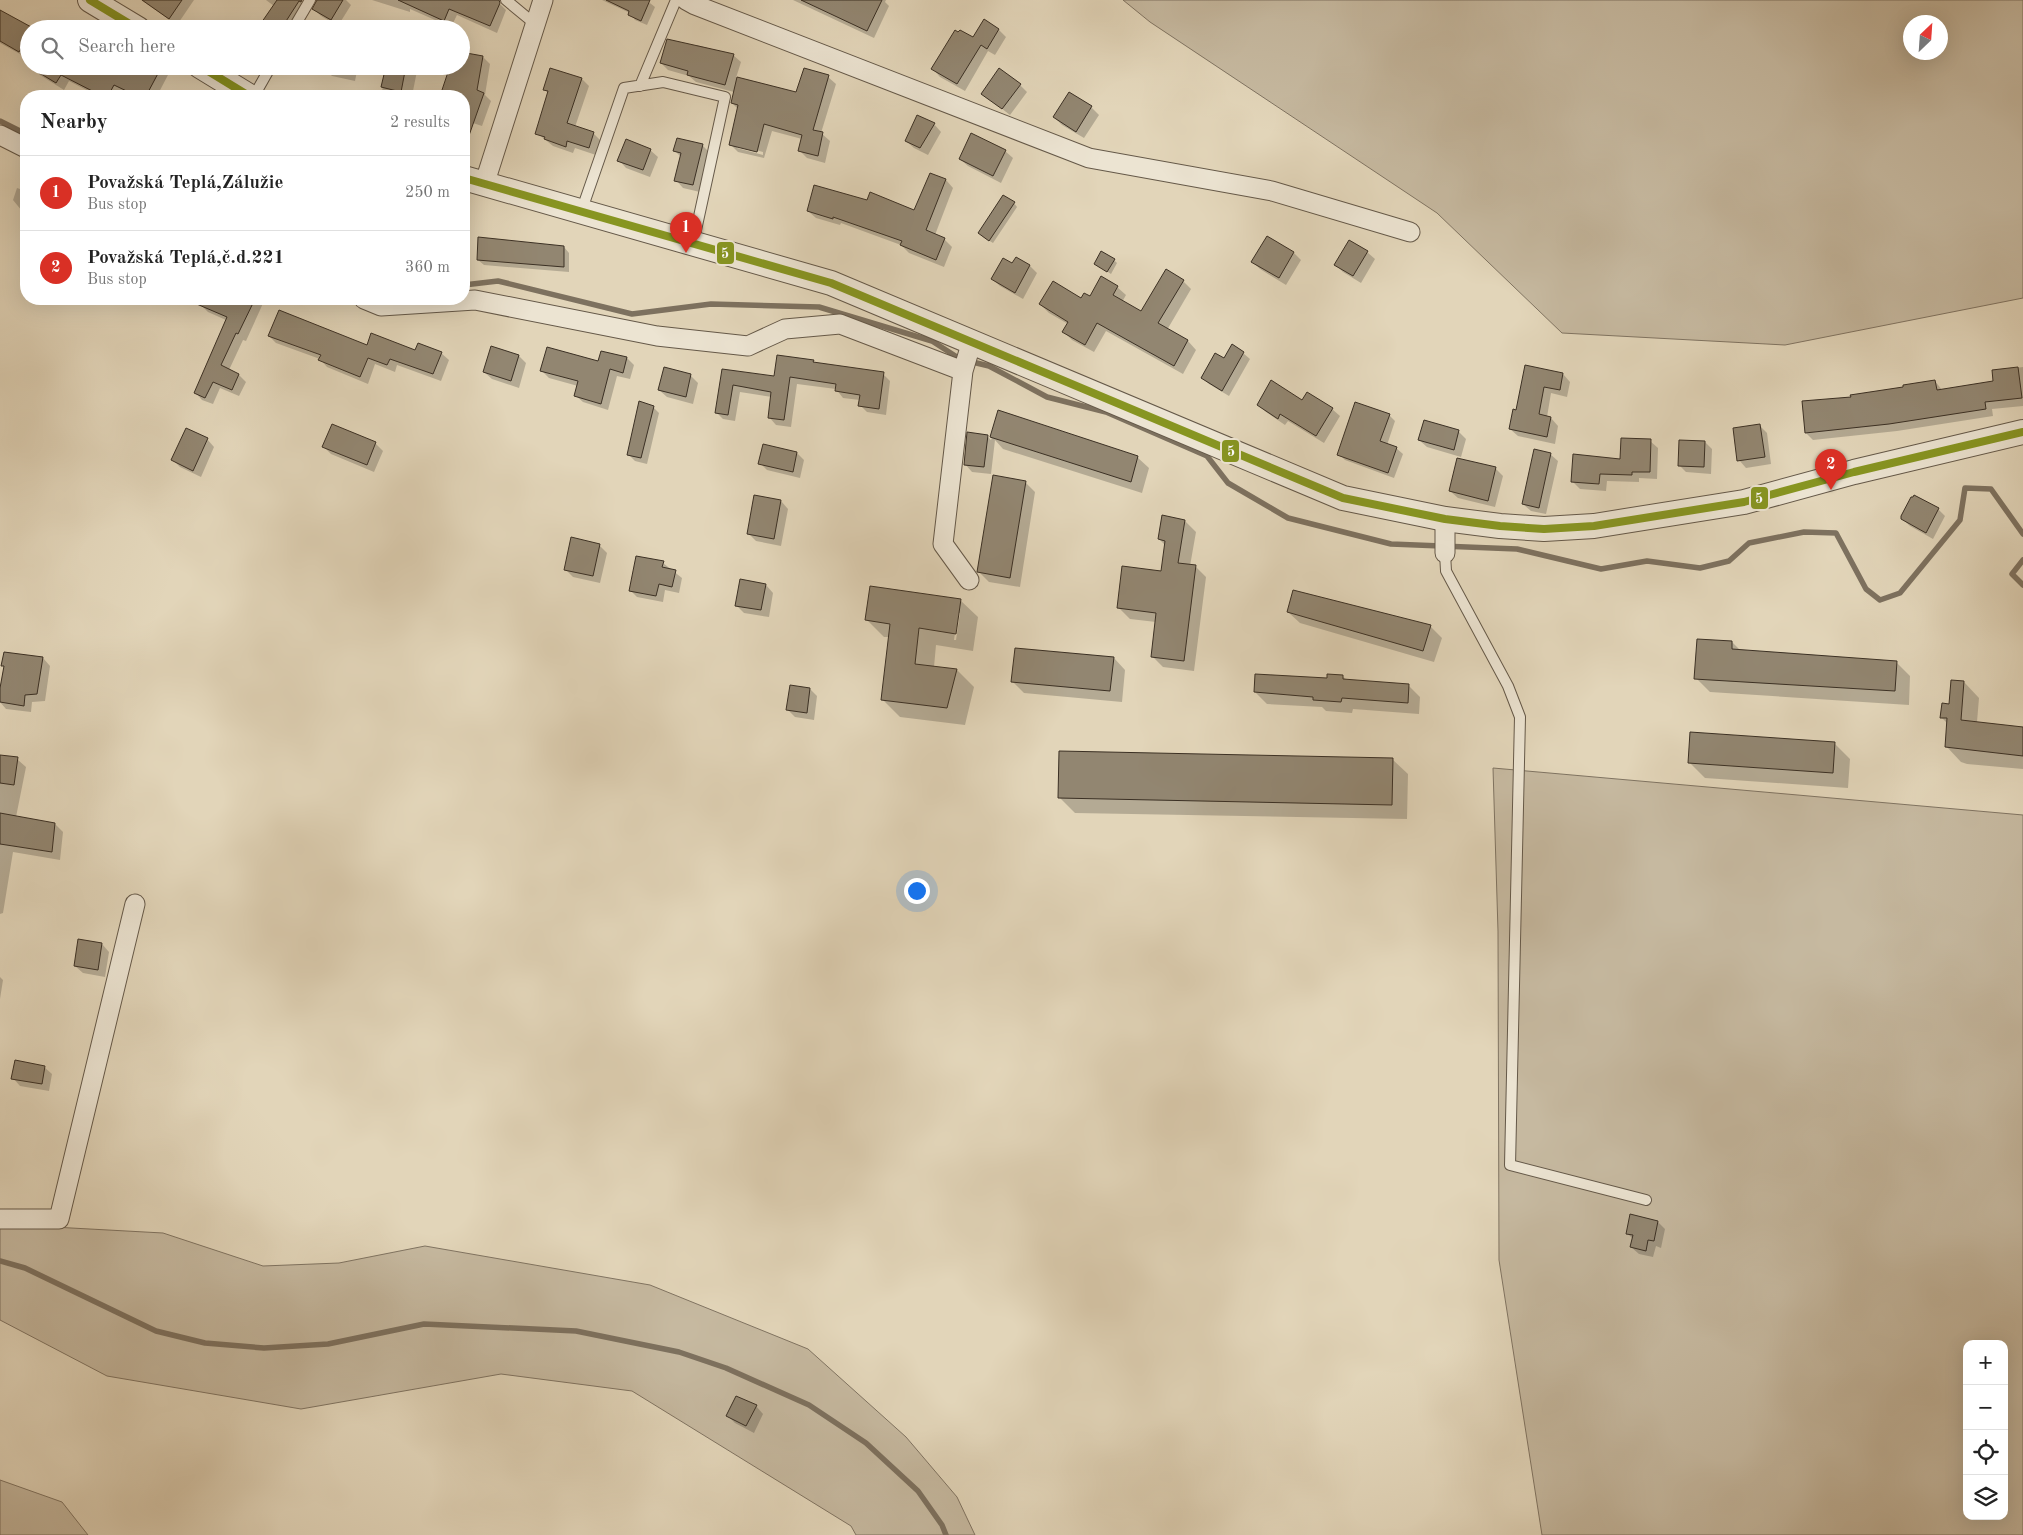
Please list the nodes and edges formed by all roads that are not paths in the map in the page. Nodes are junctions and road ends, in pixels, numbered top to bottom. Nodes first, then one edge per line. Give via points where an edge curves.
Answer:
1 (90, 0) edge
2 (310, 0) edge
3 (506, 0) edge
4 (543, 0) edge
5 (676, 0) edge
6 (686, 0) edge
7 (123, 20) edge
8 (298, 20) edge
9 (535, 24) junction
10 (215, 75) edge
11 (266, 75) edge
12 (640, 86) junction
13 (239, 90) edge
14 (257, 90) edge
15 (0, 135) edge
16 (20, 145) edge
17 (474, 181) edge
18 (581, 212) junction
19 (1410, 232) dead end
20 (693, 244) junction
21 (470, 300) edge
22 (379, 305) edge
23 (397, 305) edge
24 (972, 341) junction
25 (963, 371) junction
26 (2023, 432) edge
27 (1445, 537) junction
28 (969, 580) dead end
29 (135, 904) dead end
30 (1646, 1200) dead end
31 (0, 1219) edge

1 - 7 street
2 - 8 lane
3 - 9 lane
4 - 9 street
5 - 12 lane
6 - 19 street via 1089,158 1272,191
9 - 17 street
10 - 13 street
11 - 14 lane
12 - 18 lane via 624,88
12 - 20 lane via 663,82 725,97
15 - 16 street
17 - 18 street
18 - 20 street
20 - 24 street via 831,283
21 - 25 street via 657,336 748,346 785,329 840,324
22 - 23 street
24 - 25 street
24 - 27 street via 1343,498
25 - 28 street via 943,544
26 - 27 street via 1744,502 1603,525 1500,526
27 - 30 lane via 1446,571 1508,686 1520,717 1510,1165
29 - 31 street via 59,1219

